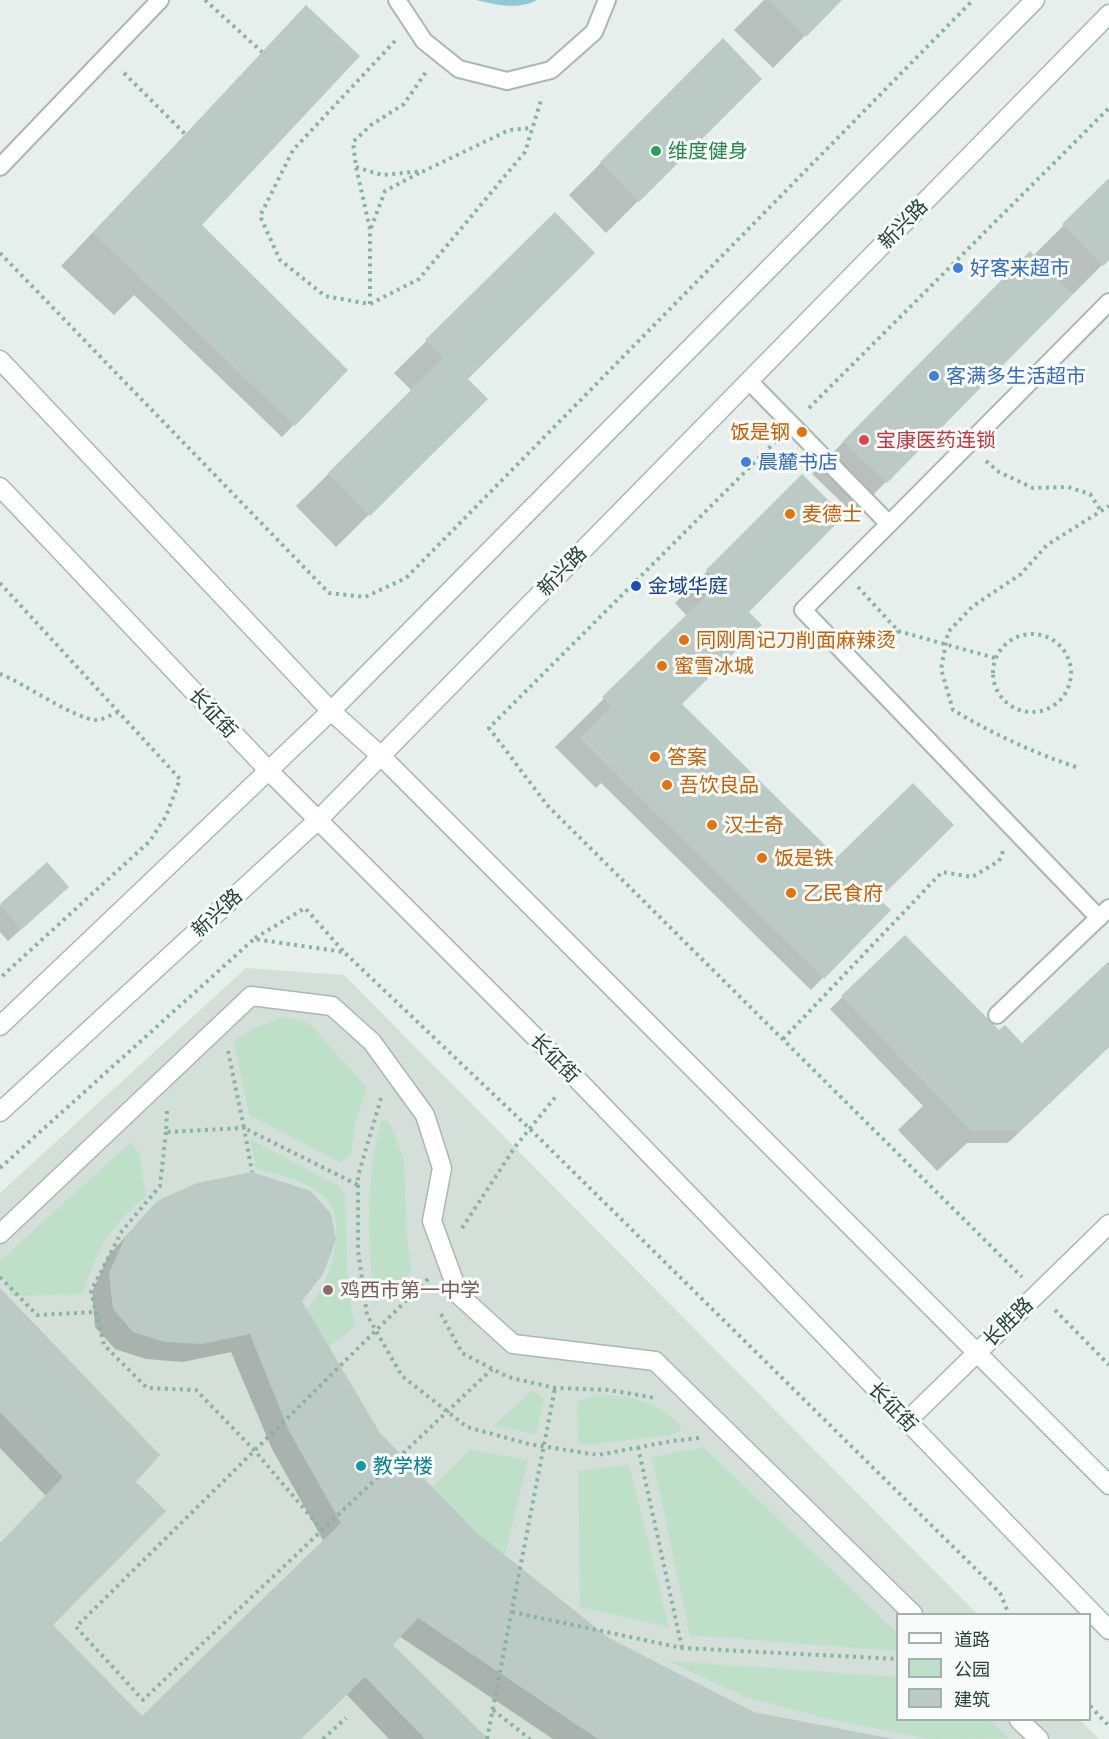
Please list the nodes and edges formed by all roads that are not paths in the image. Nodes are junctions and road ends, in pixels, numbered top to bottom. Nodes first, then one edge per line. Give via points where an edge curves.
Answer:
1 (160, 0) edge
2 (397, 0) edge
3 (607, 0) edge
4 (1035, 0) edge
5 (1109, 14) edge
6 (0, 167) edge
7 (1109, 302) edge
8 (0, 360) edge
9 (749, 381) junction
10 (0, 487) edge
11 (889, 524) junction
12 (332, 711) junction
13 (381, 756) junction
14 (270, 772) junction
15 (318, 820) junction
16 (1104, 913) edge
17 (997, 1015) dead end
18 (0, 1026) edge
19 (0, 1112) edge
20 (1109, 1224) edge
21 (0, 1234) edge
22 (976, 1352) junction
23 (907, 1421) junction
24 (1109, 1485) edge
25 (912, 1613) edge
26 (1109, 1630) edge
27 (1022, 1721) edge
28 (1039, 1739) edge

1 - 6 lane
2 - 3 lane via 424,42 459,69 507,81 551,70 594,32
4 - 12 main road
5 - 9 main road, 新兴路
7 - 11 lane
8 - 12 main road
9 - 11 lane
9 - 13 main road, 新兴路
10 - 14 main road, 长征街
11 - 16 lane via 803,610 1012,828
12 - 13 main road
12 - 14 main road
13 - 15 main road, 新兴路
13 - 22 main road
14 - 15 main road, 长征街
14 - 18 main road
15 - 19 main road, 新兴路
15 - 23 main road, 长征街 via 573,1075
16 - 17 lane
20 - 22 main road, 长胜路
21 - 25 main road via 251,996 332,1006 372,1042 425,1115 442,1168 432,1221 459,1294 513,1344 655,1361
22 - 23 main road, 长胜路
22 - 24 main road
23 - 26 main road, 长征街
27 - 28 main road

